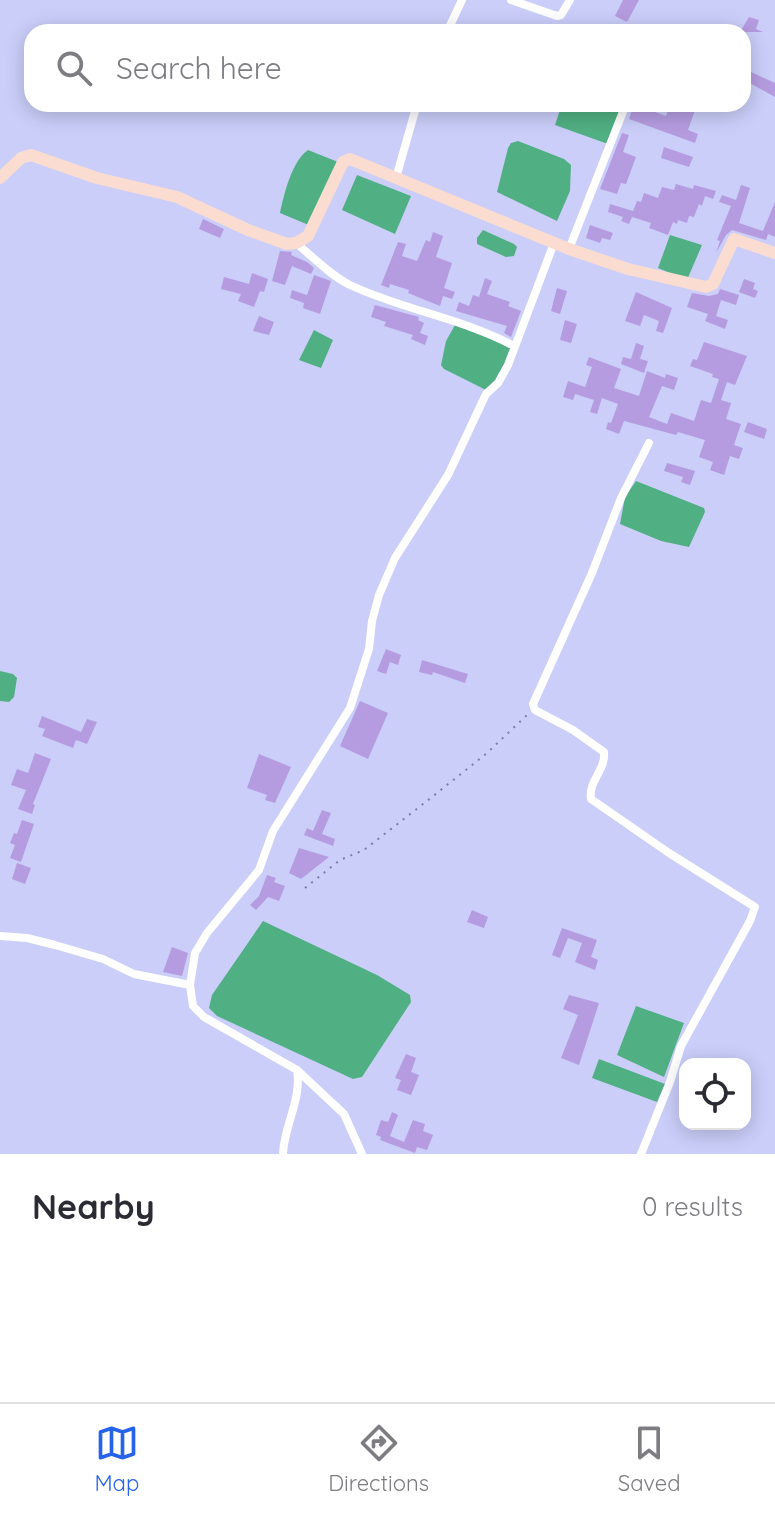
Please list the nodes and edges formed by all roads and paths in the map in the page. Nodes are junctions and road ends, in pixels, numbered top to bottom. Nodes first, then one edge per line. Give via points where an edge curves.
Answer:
1 (462, 0) edge
2 (511, 0) edge
3 (570, 0) edge
4 (451, 24) edge
5 (415, 112) edge
6 (623, 112) edge
7 (0, 178) edge
8 (396, 178) junction
9 (296, 243) junction
10 (554, 243) junction
11 (569, 249) junction
12 (775, 253) edge
13 (514, 346) junction
14 (649, 443) dead end
15 (534, 708) junction
16 (305, 888) dead end
17 (0, 936) edge
18 (190, 985) junction
19 (297, 1070) junction
20 (283, 1154) edge
21 (362, 1154) edge
22 (641, 1154) edge

1 - 4 street
2 - 3 street via 557,16
5 - 8 street
6 - 11 street
7 - 9 main road via 31,155 177,197 248,230
8 - 9 main road via 346,159 308,236
8 - 10 main road
9 - 13 street via 350,285
10 - 11 main road
10 - 13 street
11 - 12 main road via 706,287 713,284 734,239
13 - 18 street via 448,475 395,558 379,595 350,708 273,831 259,870 195,953
14 - 15 street
15 - 16 path via 432,797
15 - 22 street via 604,752 591,799 755,907 681,1046
17 - 18 street via 55,945 134,974
18 - 19 street via 193,1006 204,1017
19 - 20 street via 300,1087
19 - 21 street via 344,1114

